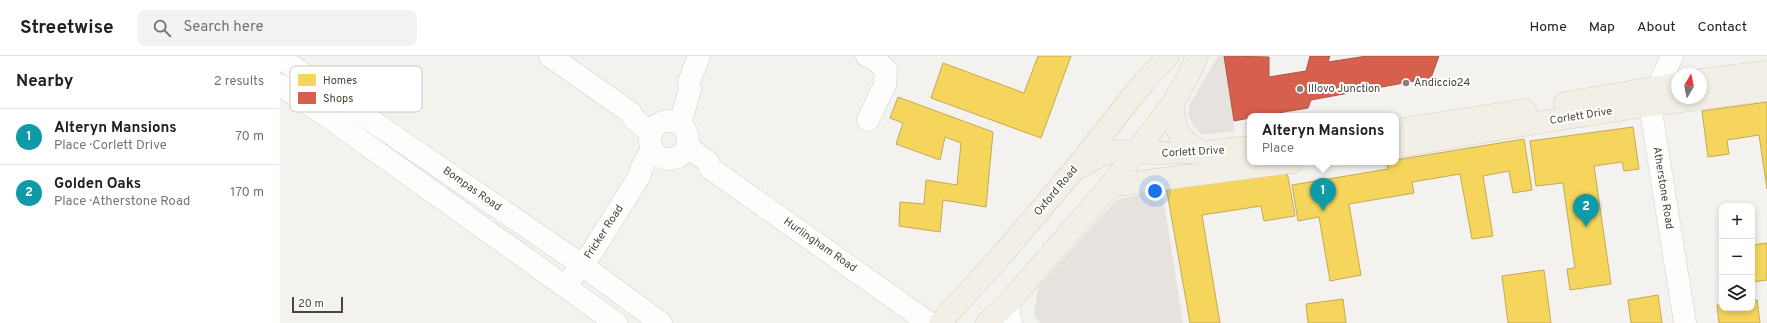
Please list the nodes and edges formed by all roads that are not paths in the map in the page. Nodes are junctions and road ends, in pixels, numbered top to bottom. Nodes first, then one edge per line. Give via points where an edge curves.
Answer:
1 (550, 56) edge
2 (699, 56) edge
3 (867, 56) edge
4 (1168, 56) edge
5 (1197, 56) edge
6 (1672, 56) edge
7 (280, 58) edge
8 (292, 66) edge
9 (1767, 72) edge
10 (1707, 79) edge
11 (1668, 85) edge
12 (280, 86) edge
13 (1767, 90) edge
14 (290, 92) edge
15 (1173, 103) junction
16 (1650, 105) junction
17 (321, 112) edge
18 (360, 112) edge
19 (868, 120) dead end
20 (1399, 130) edge
21 (668, 139) junction
22 (1399, 146) edge
23 (1247, 147) edge
24 (1136, 152) junction
25 (1203, 152) junction
26 (1269, 165) edge
27 (1074, 170) junction
28 (1110, 186) junction
29 (582, 265) junction
30 (564, 286) junction
31 (1010, 301) junction
32 (616, 323) edge
33 (661, 323) edge
34 (929, 323) edge
35 (940, 323) edge
36 (987, 323) edge
37 (1011, 323) edge
38 (1685, 323) edge

1 - 21 street, Hurlingham Road via 631,112 634,118
2 - 21 street, Fricker Road via 689,82 683,87
3 - 19 street via 875,59 886,70 885,85
4 - 27 main road, Oxford Road
5 - 15 main road
6 - 11 street
7 - 8 street, Bompas Road
9 - 10 main road
11 - 16 street
11 - 20 main road, Corlett Drive
12 - 14 street
13 - 16 main road, Corlett Drive
15 - 24 main road
15 - 25 main road via 1175,125 1180,136
16 - 22 main road, Corlett Drive
16 - 38 street, Atherstone Road
17 - 30 street
18 - 29 street, Bompas Road
21 - 29 street, Fricker Road via 641,169 640,176
21 - 34 street, Hurlingham Road via 704,168 710,168
23 - 25 main road, Corlett Drive
24 - 25 main road, Corlett Drive
24 - 27 main road, Corlett Drive via 1116,151 1104,154
24 - 28 main road
26 - 28 main road, Corlett Drive
27 - 35 main road, Oxford Road
28 - 31 main road
29 - 30 street, Fricker Road
29 - 33 street, Bompas Road
30 - 32 street
31 - 36 main road
31 - 37 street

